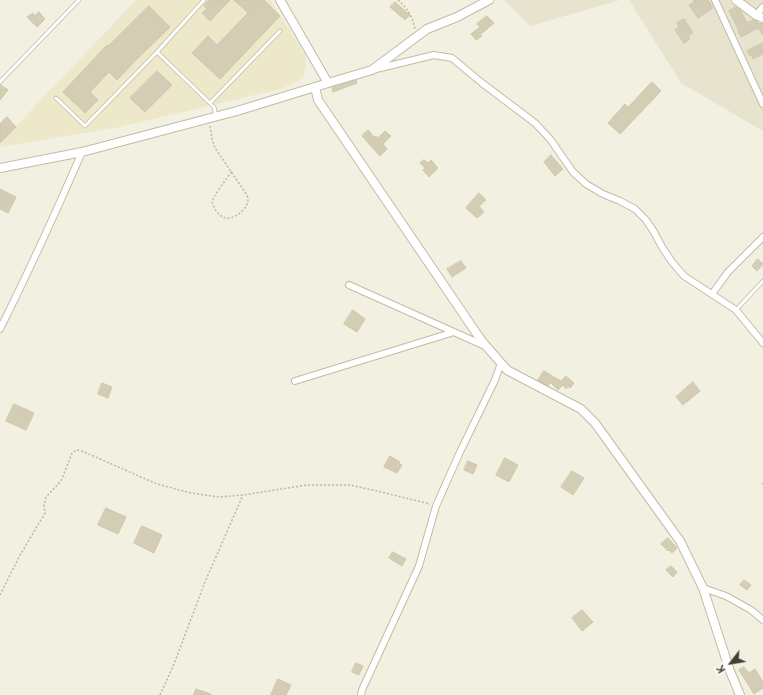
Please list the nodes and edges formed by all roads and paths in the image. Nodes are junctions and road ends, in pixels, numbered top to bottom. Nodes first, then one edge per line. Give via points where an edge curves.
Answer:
1 (79, 0) edge
2 (204, 0) edge
3 (280, 0) edge
4 (398, 0) edge
5 (489, 0) edge
6 (714, 0) edge
7 (736, 0) edge
8 (763, 7) edge
9 (759, 16) edge
10 (280, 31) dead end
11 (417, 36) junction
12 (157, 52) junction
13 (372, 70) junction
14 (0, 82) edge
15 (328, 83) junction
16 (315, 87) junction
17 (56, 98) dead end
18 (210, 103) junction
19 (763, 104) edge
20 (212, 117) junction
21 (82, 152) junction
22 (0, 168) edge
23 (232, 171) junction
24 (763, 237) edge
25 (763, 281) edge
26 (350, 285) dead end
27 (712, 294) junction
28 (736, 310) junction
29 (0, 329) edge
30 (454, 332) junction
31 (763, 343) edge
32 (487, 347) junction
33 (501, 363) junction
34 (295, 381) dead end
35 (243, 495) junction
36 (436, 506) junction
37 (703, 588) junction
38 (0, 595) edge
39 (763, 620) edge
40 (160, 695) edge
41 (361, 695) edge
42 (740, 695) edge

1 - 14 lane
2 - 12 lane
3 - 15 street
4 - 11 path via 407,8
5 - 11 street
6 - 19 street
7 - 9 street
8 - 9 street
10 - 18 lane
11 - 13 street
12 - 17 lane via 85,126
12 - 18 lane
13 - 15 street
13 - 27 street via 434,55 452,58 535,123 586,184 635,209 646,220 680,272
15 - 16 street
16 - 20 street
16 - 32 street via 318,100
18 - 20 lane via 214,107
20 - 21 street
20 - 23 path via 212,139 215,148
21 - 22 street
21 - 29 street
23 - 23 path via 248,197 248,202 238,214 226,218 220,216 212,203 214,196
24 - 27 street via 728,272
25 - 28 lane
26 - 30 street
27 - 28 street
28 - 31 street
30 - 32 street
30 - 34 street
32 - 33 street
33 - 36 street
33 - 37 street via 507,370 581,409 595,423 680,541
35 - 36 path via 307,485 350,485
35 - 38 path via 219,497 157,484 77,450 72,453 61,480 46,497 45,513
35 - 40 path
36 - 41 street via 419,566
37 - 39 street via 726,596
37 - 42 street

